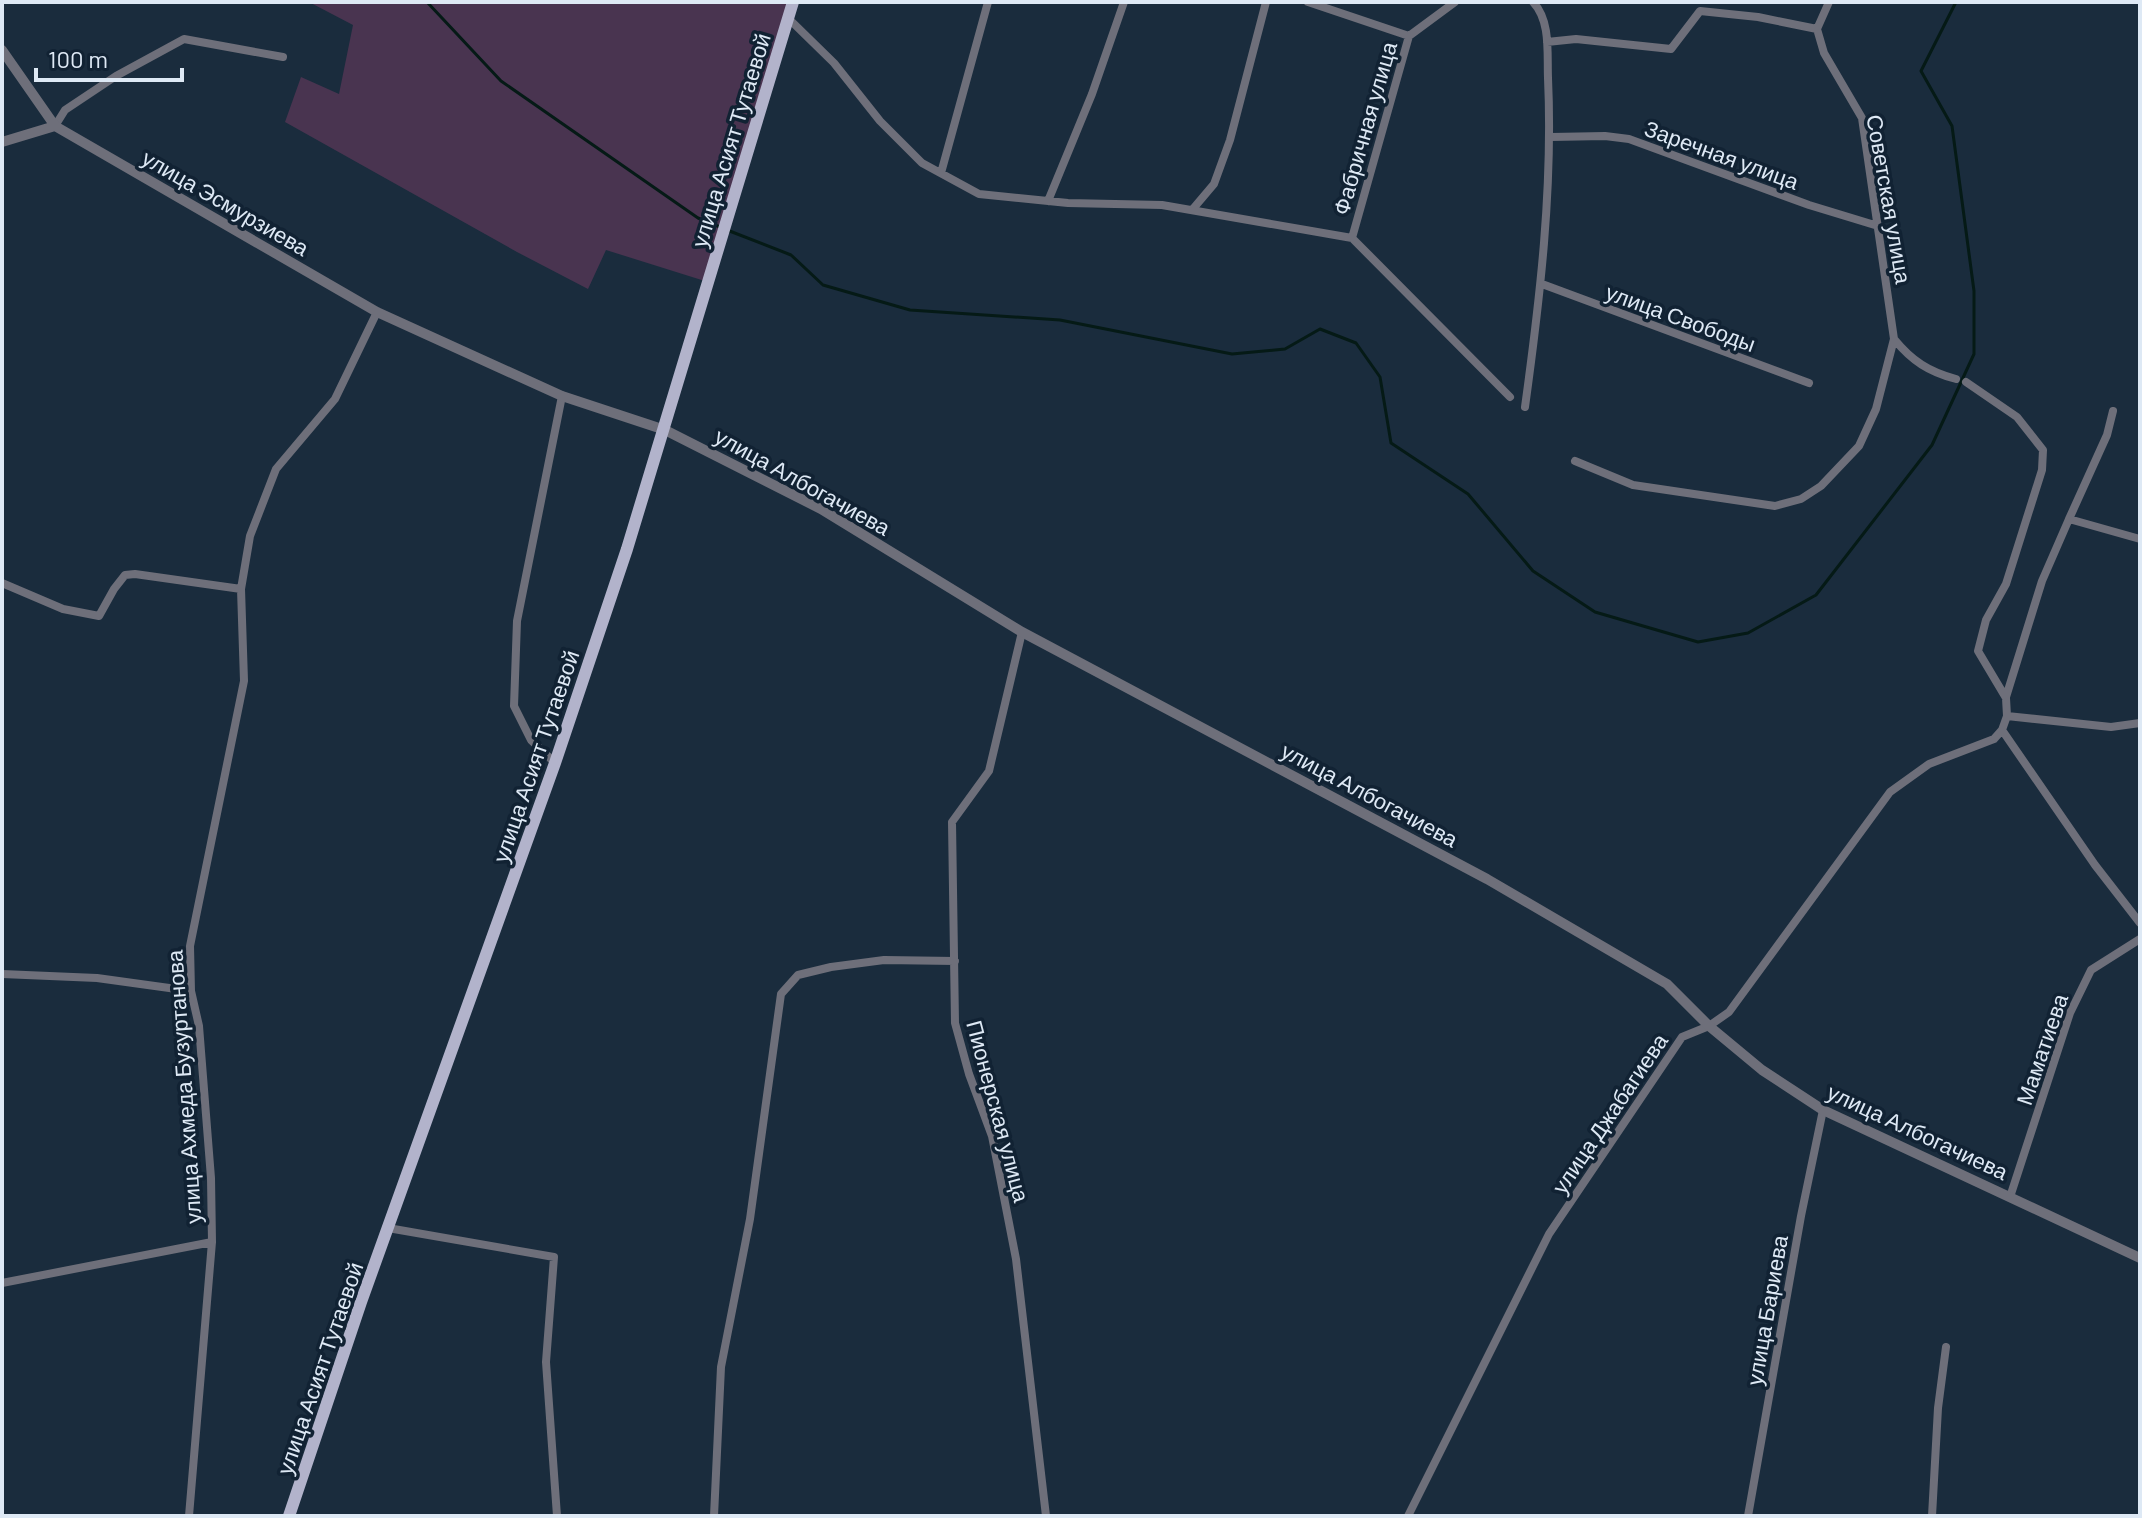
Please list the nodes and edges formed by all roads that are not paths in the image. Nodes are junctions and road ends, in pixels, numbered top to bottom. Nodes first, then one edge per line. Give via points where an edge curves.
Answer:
1 (793, 2) edge
2 (988, 2) edge
3 (1124, 2) edge
4 (1266, 2) edge
5 (1308, 2) edge
6 (1455, 2) edge
7 (1533, 2) edge
8 (1829, 2) edge
9 (788, 18) junction
10 (1817, 29) junction
11 (1409, 36) junction
12 (1547, 42) junction
13 (2, 50) edge
14 (283, 57) dead end
15 (55, 126) junction
16 (1551, 137) junction
17 (2, 142) edge
18 (941, 173) junction
19 (1048, 201) junction
20 (1192, 210) junction
21 (1878, 226) junction
22 (1352, 238) junction
23 (1542, 284) junction
24 (377, 312) junction
25 (1894, 339) junction
26 (1956, 379) dead end
27 (1966, 382) dead end
28 (1809, 383) dead end
29 (562, 396) junction
30 (1510, 397) dead end
31 (1525, 407) dead end
32 (2113, 411) dead end
33 (665, 430) junction
34 (1575, 461) dead end
35 (2069, 519) junction
36 (2140, 539) edge
37 (2, 583) edge
38 (241, 589) junction
39 (1022, 632) junction
40 (2006, 698) junction
41 (2007, 716) junction
42 (2140, 723) edge
43 (2002, 730) junction
44 (555, 763) junction
45 (2140, 923) edge
46 (2140, 939) edge
47 (955, 961) junction
48 (2, 974) edge
49 (191, 991) junction
50 (1709, 1026) junction
51 (1823, 1110) junction
52 (2010, 1197) junction
53 (388, 1228) junction
54 (212, 1242) junction
55 (2140, 1258) edge
56 (2, 1283) edge
57 (1946, 1347) dead end
58 (189, 1516) edge
59 (289, 1516) edge
60 (557, 1516) edge
61 (714, 1516) edge
62 (1046, 1516) edge
63 (1408, 1516) edge
64 (1748, 1516) edge
65 (1932, 1516) edge

1 - 9 main road, улица Асият Тутаевой
2 - 18 street
3 - 19 street
4 - 20 street via 1225,155 1214,184
5 - 11 street
6 - 11 street, Фабричная улица
7 - 12 street via 1542,15
8 - 10 street
9 - 18 street via 834,63 880,121 922,163
9 - 33 main road, улица Асият Тутаевой
10 - 12 street via 1700,11 1671,49 1576,39
10 - 21 street, Советская улица via 1824,53 1862,118
11 - 22 street, Фабричная улица
12 - 16 street
13 - 15 street
14 - 15 street via 184,39 65,110
15 - 17 street
15 - 24 street, улица Эсмурзиева
16 - 21 street, Заречная улица via 1629,139
16 - 23 street
18 - 19 street via 979,194
19 - 20 street
20 - 22 street
21 - 25 street, Советская улица
22 - 30 street
23 - 28 street, улица Свободы
23 - 31 street
24 - 29 street, улица Эсмурзиева
24 - 38 street, улица Ахмеда Бузуртанова via 335,399 276,469 250,536
25 - 26 street via 1917,363
25 - 34 street via 1876,409 1859,446 1801,499 1775,506 1633,485
27 - 40 street via 2017,417 2043,450 2042,470 2011,570 1986,620 1978,651
29 - 33 street, улица Албогачиева
29 - 44 street via 517,621 514,706 531,740
32 - 35 street
33 - 39 street, улица Албогачиева via 821,509
33 - 44 main road, улица Асият Тутаевой
35 - 36 street
35 - 40 street via 2042,581
37 - 38 street via 63,609 99,616 125,575
38 - 49 street, улица Ахмеда Бузуртанова via 244,681 190,946
39 - 47 street, Пионерская улица via 989,771 952,822
39 - 50 street, улица Албогачиева via 1487,879 1667,984
40 - 41 street
41 - 42 street via 2111,727
41 - 43 street
43 - 45 street
43 - 50 street, улица Джабагиева via 1994,739 1929,764 1890,792 1729,1012
44 - 53 main road, улица Асият Тутаевой
46 - 52 street, Маматиева via 2091,970 2070,1013
47 - 61 street via 884,960 831,967 798,975 781,994 750,1219 721,1367
47 - 62 street, Пионерская улица via 955,1023 992,1136 1016,1259
48 - 49 street via 97,978
49 - 54 street, улица Ахмеда Бузуртанова via 199,1026
50 - 51 street, улица Албогачиева
50 - 63 street, улица Джабагиева via 1682,1037 1549,1234
51 - 52 street, улица Албогачиева
51 - 64 street, улица Бариева
52 - 55 street, улица Албогачиева
53 - 59 main road, улица Асият Тутаевой
53 - 60 street via 554,1257 546,1362
54 - 56 street
54 - 58 street, улица Ахмеда Бузуртанова
57 - 65 street

